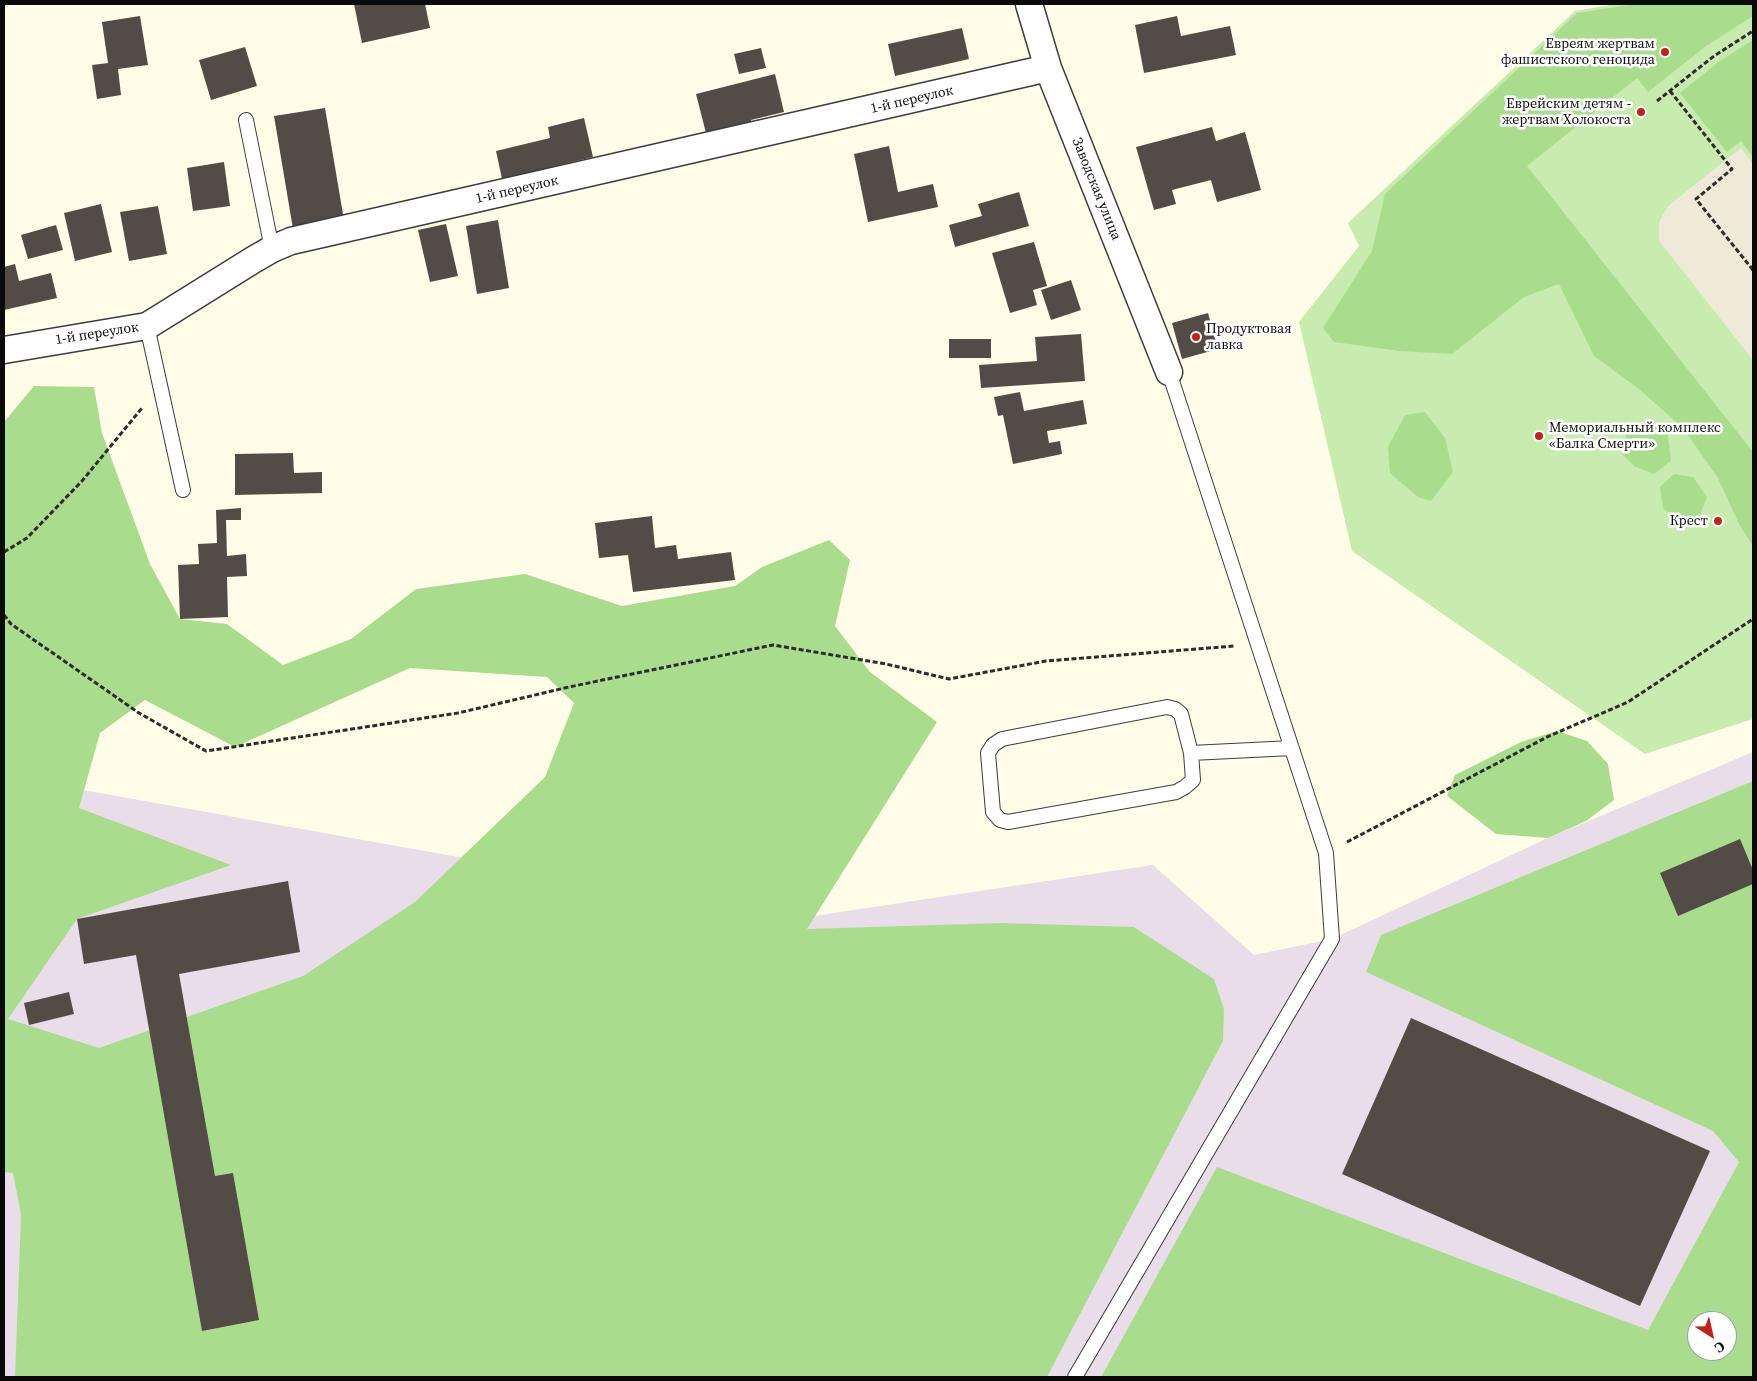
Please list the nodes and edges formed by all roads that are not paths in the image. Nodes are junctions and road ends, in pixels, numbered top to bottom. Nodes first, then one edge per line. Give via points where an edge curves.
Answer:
1 (1029, 4) edge
2 (1048, 68) junction
3 (246, 120) dead end
4 (272, 248) junction
5 (147, 326) junction
6 (4, 350) edge
7 (1169, 372) joint
8 (182, 490) dead end
9 (1292, 748) junction
10 (1191, 753) junction
11 (1075, 1377) edge

1 - 2 street, Заводская улица
2 - 4 street, 1-й переулок via 290,241
2 - 7 street, Заводская улица
3 - 4 lane
4 - 5 street, 1-й переулок
5 - 6 street, 1-й переулок
5 - 8 lane
7 - 9 lane
9 - 10 lane
9 - 11 lane via 1326,853 1332,939
10 - 10 lane via 1181,714 1167,707 1002,739 988,753 993,812 1000,820 1008,822 1176,792 1193,780

